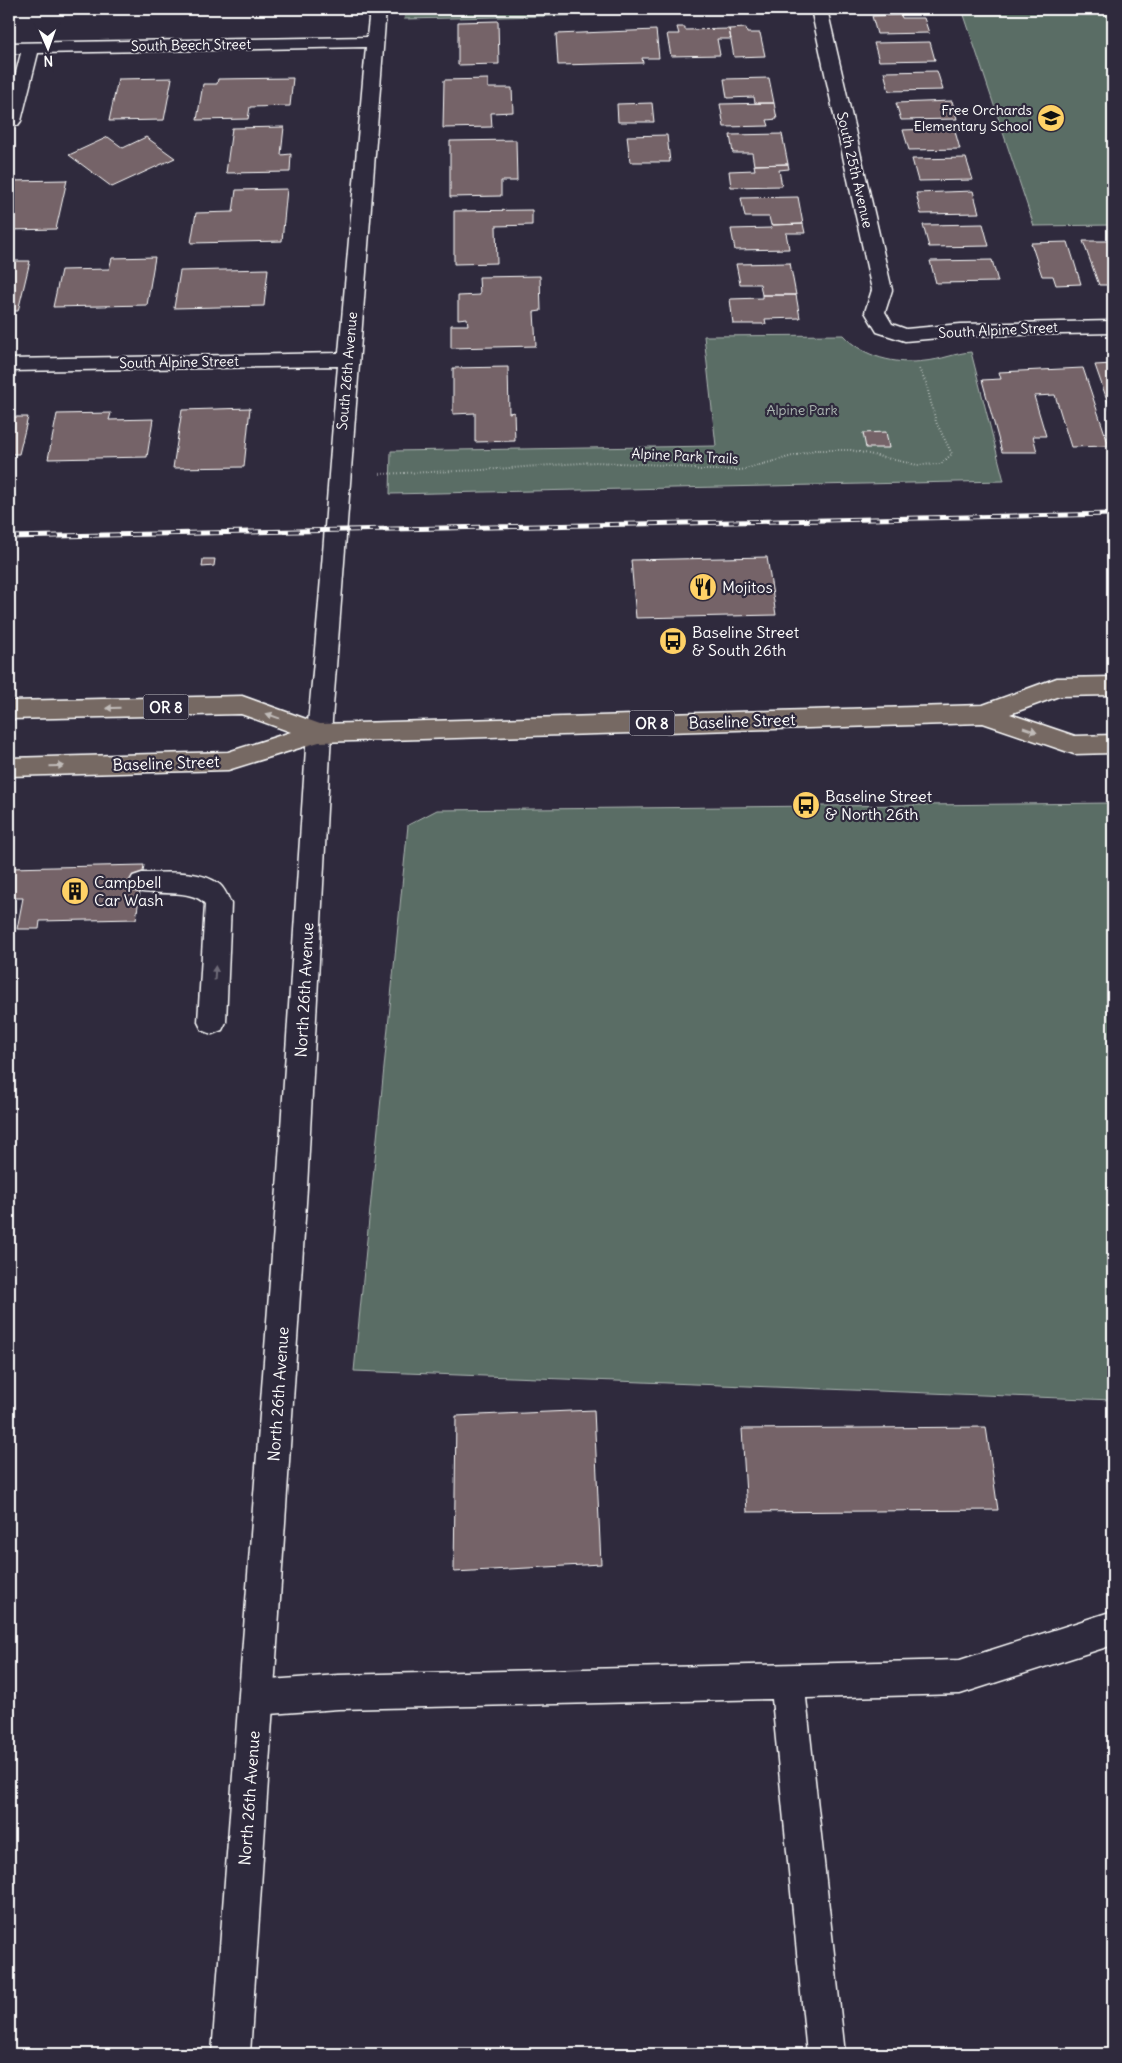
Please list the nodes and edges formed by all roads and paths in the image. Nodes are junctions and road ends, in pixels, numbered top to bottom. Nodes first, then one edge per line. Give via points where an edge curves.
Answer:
1 (378, 9) edge
2 (819, 9) edge
3 (374, 42) junction
4 (9, 48) edge
5 (31, 48) junction
6 (12, 121) dead end
7 (1113, 327) edge
8 (884, 328) joint
9 (905, 334) junction
10 (348, 359) junction
11 (9, 365) edge
12 (338, 475) junction
13 (1113, 686) edge
14 (9, 710) edge
15 (984, 714) junction
16 (319, 733) junction
17 (1113, 744) edge
18 (9, 767) edge
19 (142, 883) dead end
20 (212, 1022) dead end
21 (1113, 1628) edge
22 (787, 1681) junction
23 (256, 1698) junction
24 (231, 2054) edge
25 (826, 2054) edge

1 - 3 street, South 26th Avenue
2 - 8 street, South 25th Avenue via 882,290 875,312
3 - 5 street, South Beech Street
3 - 10 street, South 26th Avenue
4 - 5 street, South Beech Street
5 - 6 street
7 - 9 street, South Alpine Street
8 - 9 street, South Alpine Street
9 - 12 path, Alpine Park Trails via 912,358 926,380 939,430 952,454 941,464 917,465 852,450 815,450 731,471 595,462 472,471
10 - 11 street, South Alpine Street
10 - 12 street, South 26th Avenue
12 - 16 street, South 26th Avenue
13 - 15 highway, Baseline Street / OR 8 via 1057,687
16 -> 14 highway, Baseline Street / OR 8 via 242,705
15 - 16 highway, Baseline Street / OR 8
15 -> 17 highway, Baseline Street / OR 8 via 1074,745
18 -> 16 highway, Baseline Street / OR 8 via 228,761
16 - 23 street, North 26th Avenue via 292,1188
20 -> 19 street via 216,898 195,884
21 - 22 street via 960,1677
22 - 23 street via 338,1692
22 - 25 street
23 - 24 street, North 26th Avenue

